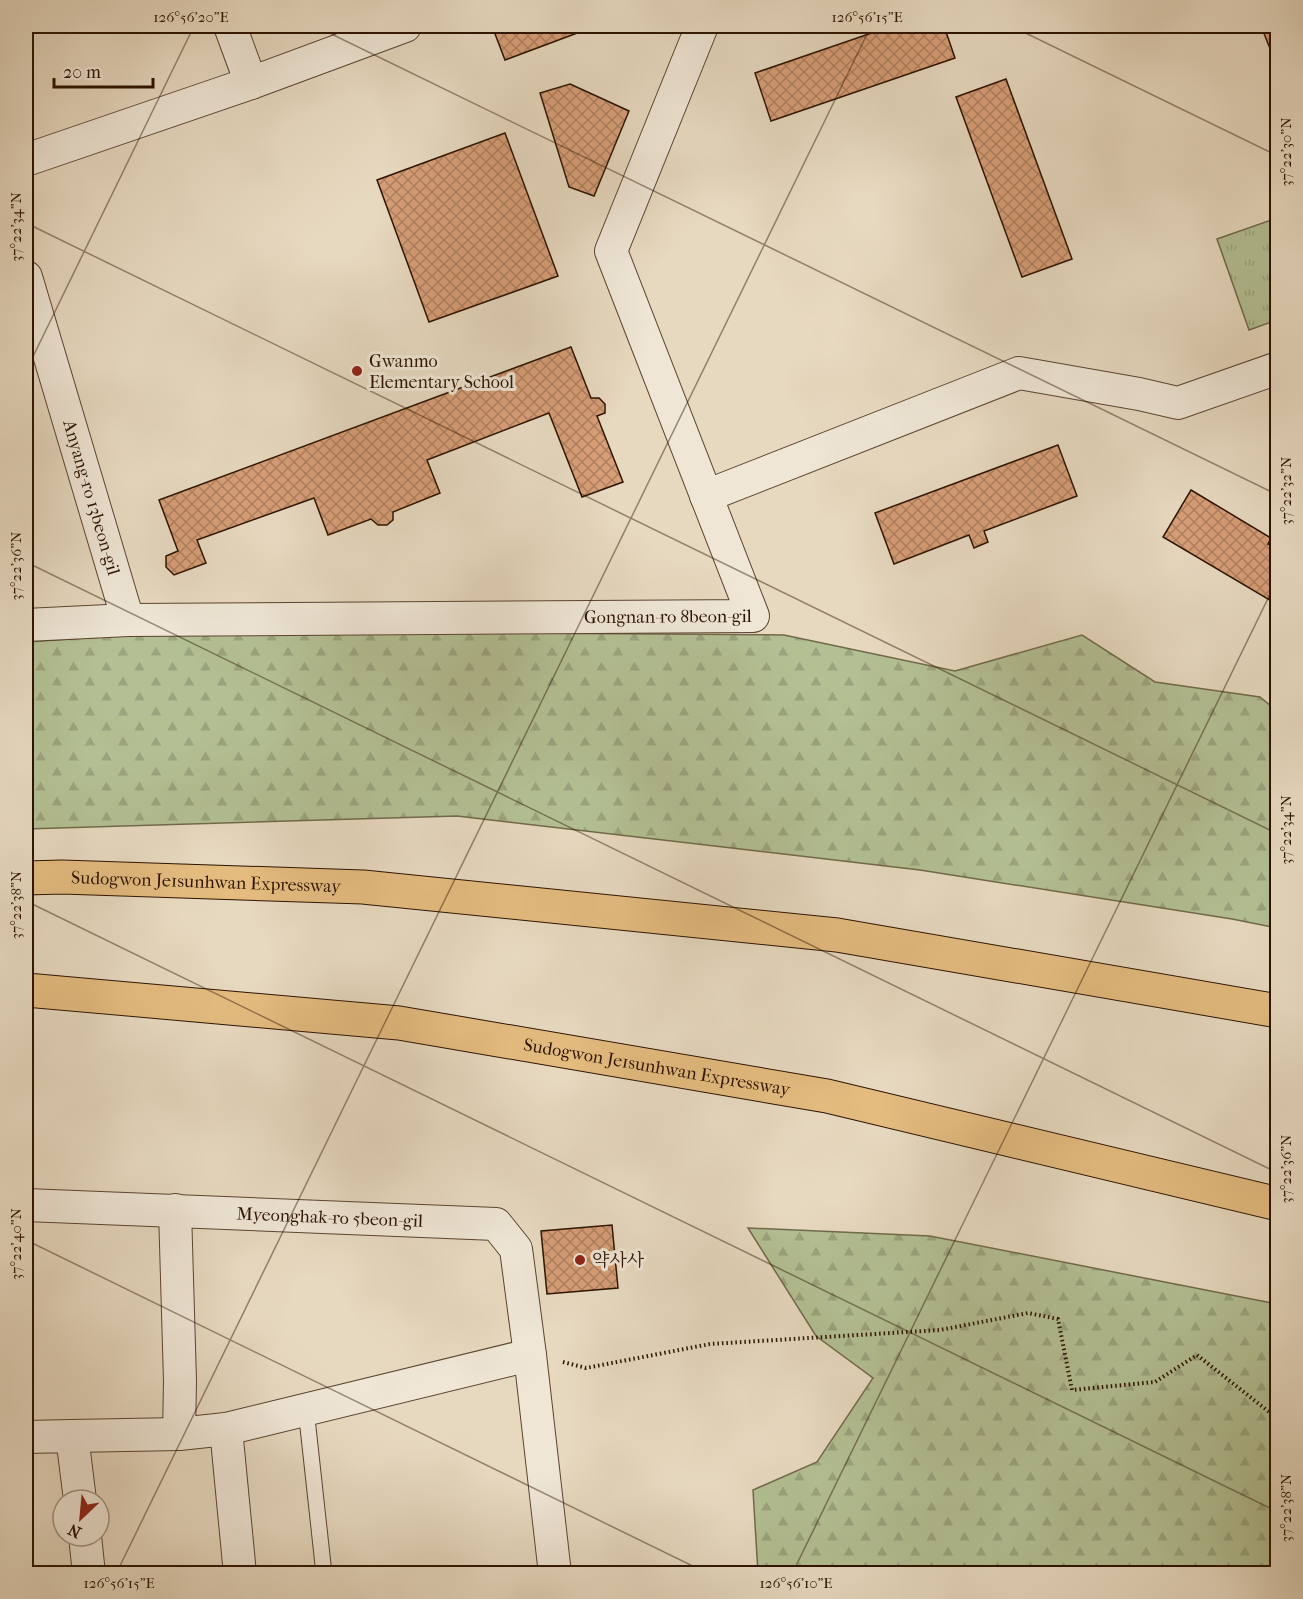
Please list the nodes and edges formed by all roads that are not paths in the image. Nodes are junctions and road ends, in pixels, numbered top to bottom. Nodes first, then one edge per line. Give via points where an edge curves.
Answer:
1 (230, 26) edge
2 (405, 26) edge
3 (702, 26) edge
4 (251, 83) junction
5 (26, 160) edge
6 (26, 277) edge
7 (1278, 368) edge
8 (706, 496) junction
9 (128, 620) junction
10 (26, 625) edge
11 (26, 878) edge
12 (26, 990) edge
13 (1278, 1011) edge
14 (1278, 1204) edge
15 (26, 1205) edge
16 (175, 1210) junction
17 (530, 1355) junction
18 (306, 1409) junction
19 (226, 1429) junction
20 (179, 1434) junction
21 (72, 1436) junction
22 (26, 1437) edge
23 (78, 1488) edge
24 (86, 1548) edge
25 (89, 1574) edge
26 (240, 1574) edge
27 (324, 1574) edge
28 (555, 1574) edge

1 - 4 street
2 - 4 street
3 - 8 street, Gongnan-ro 8beon-gil via 612,251
4 - 5 street
6 - 9 street, Anyang-ro 13beon-gil
7 - 8 street via 1178,403 1019,373
8 - 9 street, Gongnan-ro 8beon-gil via 753,616
9 - 10 street
11 - 13 highway, Sudogwon Je1sunhwan Expressway via 363,887 837,935
12 - 14 highway, Sudogwon Je1sunhwan Expressway via 399,1023 781,1088
15 - 16 street, Myeonghak-ro 5beon-gil
16 - 17 street, Myeonghak-ro 5beon-gil via 496,1224 516,1249
16 - 20 street
17 - 18 street
17 - 28 street, Myeonghak-ro 5beon-gil
18 - 19 street
18 - 27 lane
19 - 20 street
19 - 26 street
20 - 21 street
21 - 22 street
21 - 23 street
24 - 25 street

